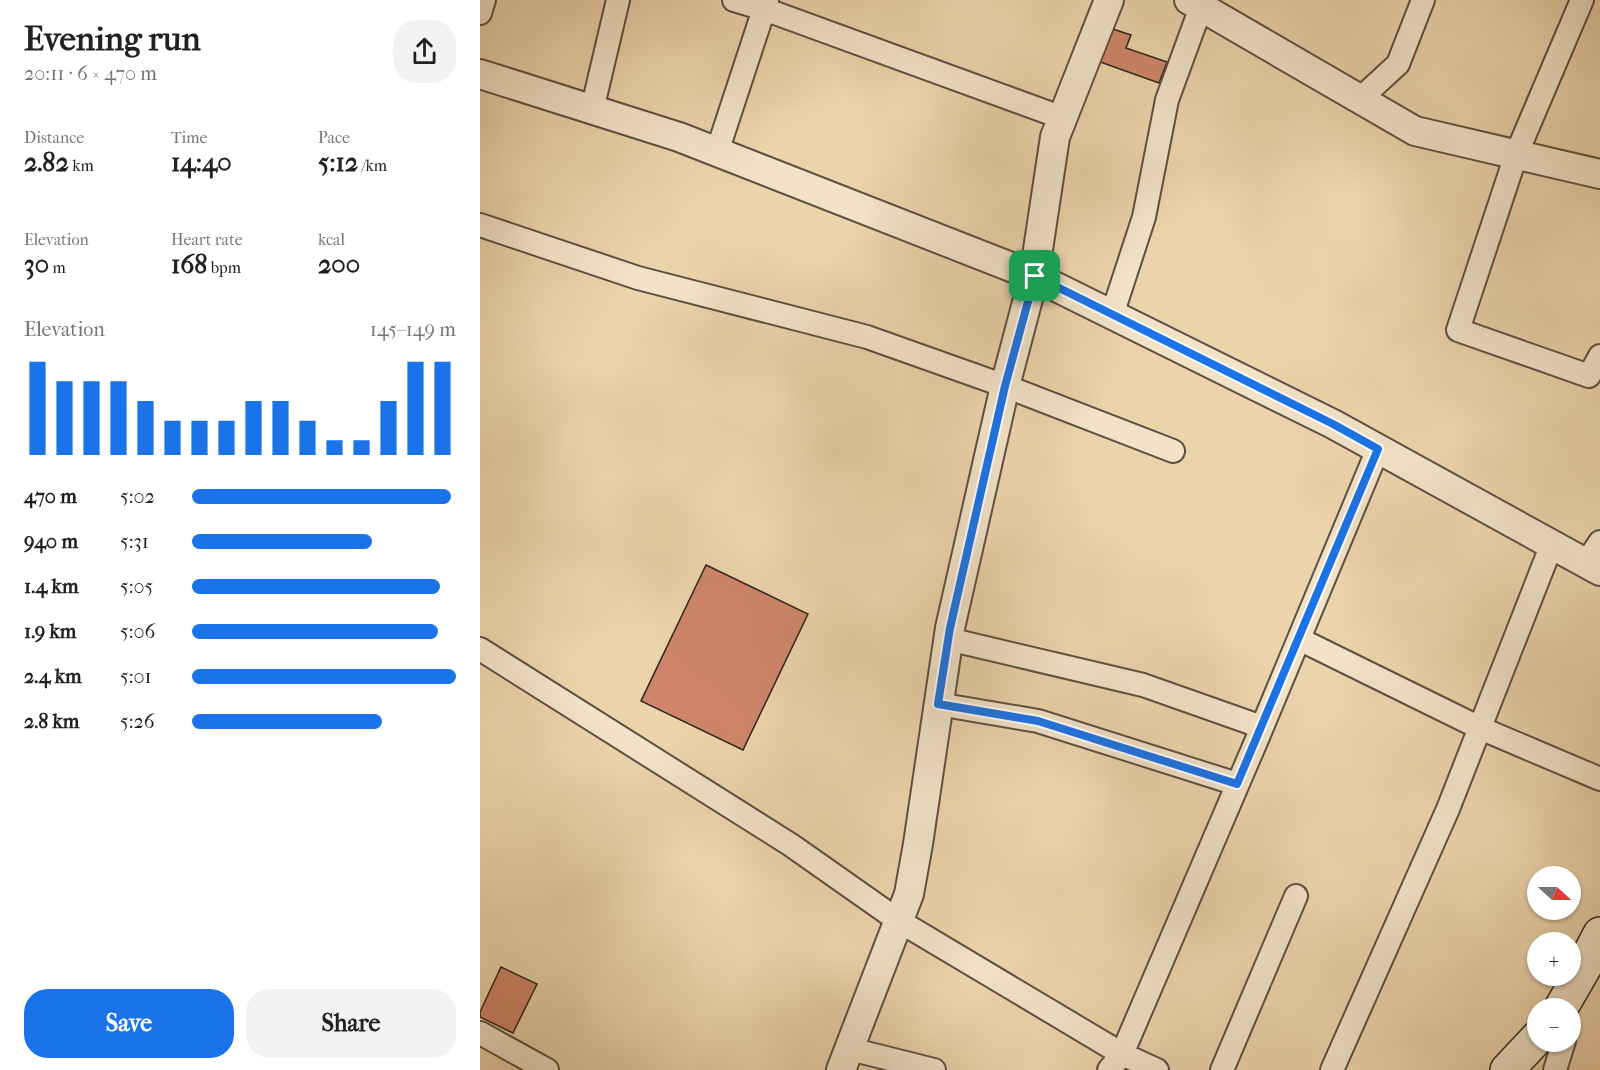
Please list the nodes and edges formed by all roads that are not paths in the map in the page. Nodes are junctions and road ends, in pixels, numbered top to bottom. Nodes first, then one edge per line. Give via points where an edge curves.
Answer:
1 (484, 0) edge
2 (618, 0) edge
3 (734, 0) edge
4 (1109, 0) edge
5 (1423, 0) edge
6 (1582, 0) edge
7 (1591, 0) edge
8 (1600, 3) edge
9 (1195, 4) edge
10 (766, 5) edge
11 (480, 13) edge
12 (480, 74) edge
13 (1360, 99) junction
14 (592, 110) junction
15 (1063, 118) junction
16 (717, 152) junction
17 (1516, 154) junction
18 (1600, 174) edge
19 (480, 225) edge
20 (1035, 276) junction
21 (1112, 315) junction
22 (1600, 356) edge
23 (1005, 386) junction
24 (1378, 449) junction
25 (1173, 451) dead end
26 (1552, 544) junction
27 (1595, 559) edge
28 (948, 639) junction
29 (1299, 639) junction
30 (480, 649) edge
31 (938, 704) junction
32 (1262, 727) junction
33 (1480, 728) junction
34 (1600, 779) edge
35 (1237, 784) junction
36 (1296, 896) dead end
37 (898, 921) junction
38 (1596, 956) edge
39 (1568, 998) edge
40 (1578, 998) edge
41 (483, 1042) edge
42 (1527, 1049) edge
43 (1561, 1052) edge
44 (845, 1059) edge
45 (1115, 1062) edge
46 (547, 1070) edge
47 (934, 1070) edge
48 (1157, 1070) edge
49 (1222, 1070) edge
50 (1332, 1070) edge
51 (1507, 1070) edge
52 (1555, 1070) edge

1 - 11 street
2 - 14 street
3 - 10 street
4 - 15 street
5 - 13 street via 1398,64
6 - 17 street
7 - 8 street
9 - 13 street
9 - 21 street via 1167,100 1144,217
10 - 15 street
10 - 16 street
12 - 14 street
13 - 17 street via 1415,131
14 - 16 street
15 - 20 street via 1055,137
16 - 20 street
17 - 18 street
17 - 22 street via 1458,330 1589,376
19 - 23 street via 638,278 867,337
20 - 21 street
20 - 23 street
21 - 24 street
23 - 25 street
23 - 28 street
24 - 26 street
24 - 29 street
26 - 27 street
26 - 33 street
28 - 31 street
28 - 32 street via 1143,685
29 - 32 street
29 - 33 street
30 - 37 street via 791,845
31 - 35 street via 1038,721
31 - 37 street via 909,894
32 - 35 street
33 - 34 street
33 - 50 street
35 - 45 street
36 - 49 street
37 - 44 street
37 - 45 street
38 - 39 main road
38 - 40 street
41 - 46 street
42 - 51 main road
43 - 52 street
44 - 47 street
45 - 48 street

